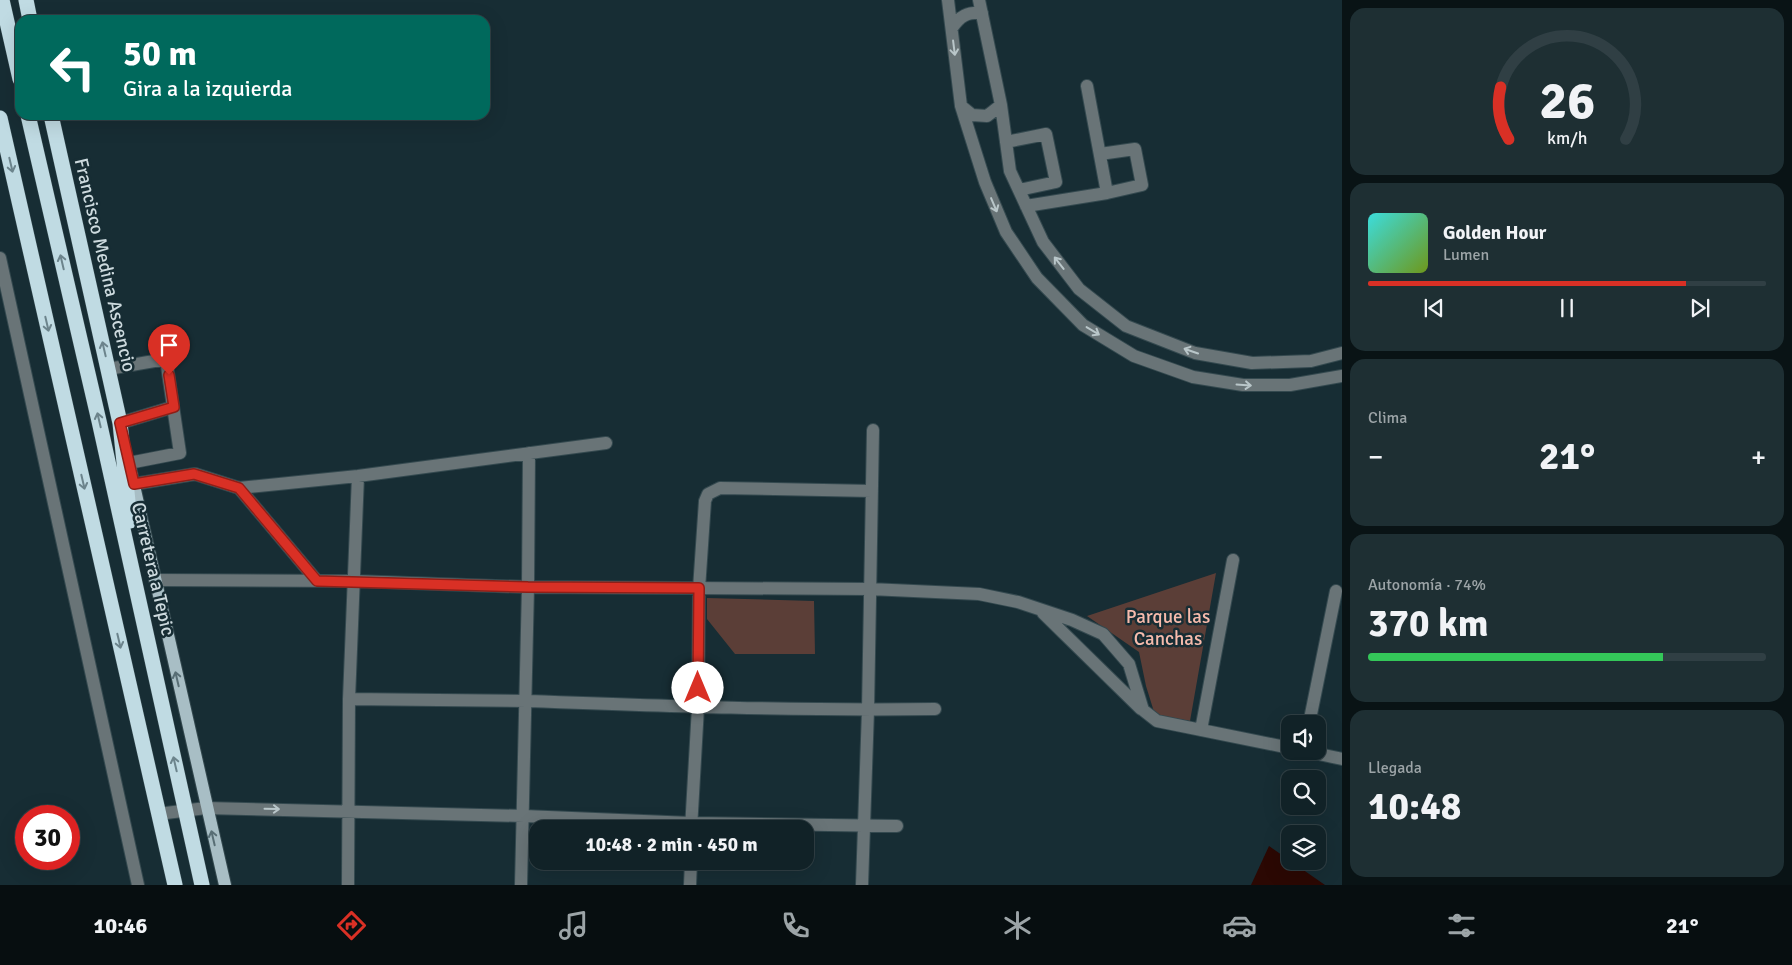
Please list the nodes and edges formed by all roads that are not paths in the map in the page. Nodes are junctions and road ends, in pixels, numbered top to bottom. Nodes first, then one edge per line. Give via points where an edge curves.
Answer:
1 (2, 0) edge
2 (26, 0) edge
3 (948, 0) edge
4 (979, 0) edge
5 (982, 13) junction
6 (29, 15) edge
7 (952, 28) junction
8 (15, 57) edge
9 (1086, 86) dead end
10 (1001, 105) junction
11 (961, 106) junction
12 (0, 118) edge
13 (29, 120) edge
14 (52, 120) edge
15 (34, 139) junction
16 (1006, 142) junction
17 (1100, 154) junction
18 (1019, 190) junction
19 (1107, 193) junction
20 (71, 202) junction
21 (1026, 206) junction
22 (0, 258) edge
23 (1342, 352) edge
24 (108, 369) junction
25 (1342, 376) edge
26 (174, 407) junction
27 (120, 423) junction
28 (873, 430) dead end
29 (606, 443) dead end
30 (529, 453) junction
31 (129, 463) junction
32 (358, 476) junction
33 (134, 484) junction
34 (239, 488) junction
35 (872, 491) junction
36 (1233, 560) dead end
37 (155, 580) junction
38 (317, 581) junction
39 (353, 581) junction
40 (528, 587) junction
41 (136, 588) junction
42 (699, 588) junction
43 (870, 590) junction
44 (1336, 591) dead end
45 (1039, 609) junction
46 (349, 699) junction
47 (525, 701) junction
48 (698, 708) junction
49 (935, 709) dead end
50 (868, 710) junction
51 (1143, 710) junction
52 (1311, 715) edge
53 (1201, 730) junction
54 (1281, 746) edge
55 (1326, 756) edge
56 (1342, 759) edge
57 (206, 808) junction
58 (186, 811) junction
59 (349, 811) junction
60 (158, 814) junction
61 (524, 816) junction
62 (591, 820) edge
63 (691, 820) edge
64 (814, 826) edge
65 (865, 826) junction
66 (897, 826) dead end
67 (691, 870) edge
68 (138, 885) edge
69 (175, 885) edge
70 (202, 885) edge
71 (225, 885) edge
72 (348, 885) edge
73 (521, 885) edge
74 (690, 885) edge
75 (862, 885) edge

1 - 8 highway
2 - 6 highway
3 - 7 street
4 - 5 street
5 - 7 street via 966,13
5 - 10 street
7 -> 11 street
9 - 17 street
10 - 11 street via 987,116 972,115
10 - 16 street
11 -> 25 street via 985,182 1006,232 1037,278 1083,325 1134,356 1193,378 1243,385 1290,385
12 -> 60 highway
13 - 15 highway, Carretera a Tepic
14 - 20 highway, Francisco Medina Ascencio
15 - 20 highway
41 -> 15 highway, Carretera a Tepic
16 - 18 street via 1010,171
16 - 18 street via 1046,134 1056,182
17 - 19 street
17 - 19 street via 1135,149 1142,185
18 - 21 street
19 - 21 street
24 -> 20 highway, Francisco Medina Ascencio
23 -> 21 street via 1311,361 1252,362 1194,353 1126,326 1079,289 1043,242
22 - 68 street
24 - 26 street via 166,359
24 - 27 highway, Francisco Medina Ascencio
26 - 27 street
26 - 31 street via 180,453
27 - 31 main road, Francisco Medina Ascencio
27 - 41 highway, Francisco Medina Ascencio
28 - 35 street
29 - 30 street
30 - 32 street
30 - 40 street
31 - 33 main road, Francisco Medina Ascencio
32 - 34 street
32 - 39 street
33 - 34 street via 194,474
33 - 37 main road, Francisco Medina Ascencio
34 - 38 street
35 - 42 street via 720,488 708,494
35 - 43 street
36 - 53 street
37 - 38 street
57 -> 37 main road, Francisco Medina Ascencio
38 - 39 street
39 - 40 street
39 - 46 street
40 - 42 street
40 - 47 street
58 -> 41 highway, Carretera a Tepic
42 - 43 street
42 - 48 street
43 - 45 street via 979,594
43 - 50 street
44 - 52 street
45 - 51 street
45 - 51 street via 1103,634 1129,664
46 - 47 street
46 - 59 street
47 - 48 street
47 - 61 street
48 - 50 street
48 - 63 street
49 - 50 street
50 - 65 street
51 - 53 street via 1157,721
53 - 54 street
55 - 56 street
57 - 58 street
57 -> 59 street
71 -> 57 main road, Francisco Medina Ascencio
58 - 60 street
58 - 70 highway, Carretera a Tepic
59 - 61 street
59 - 72 street
60 - 69 highway
61 - 62 street
61 - 73 street
64 - 65 street
65 - 66 street
65 - 75 street
67 - 74 street

